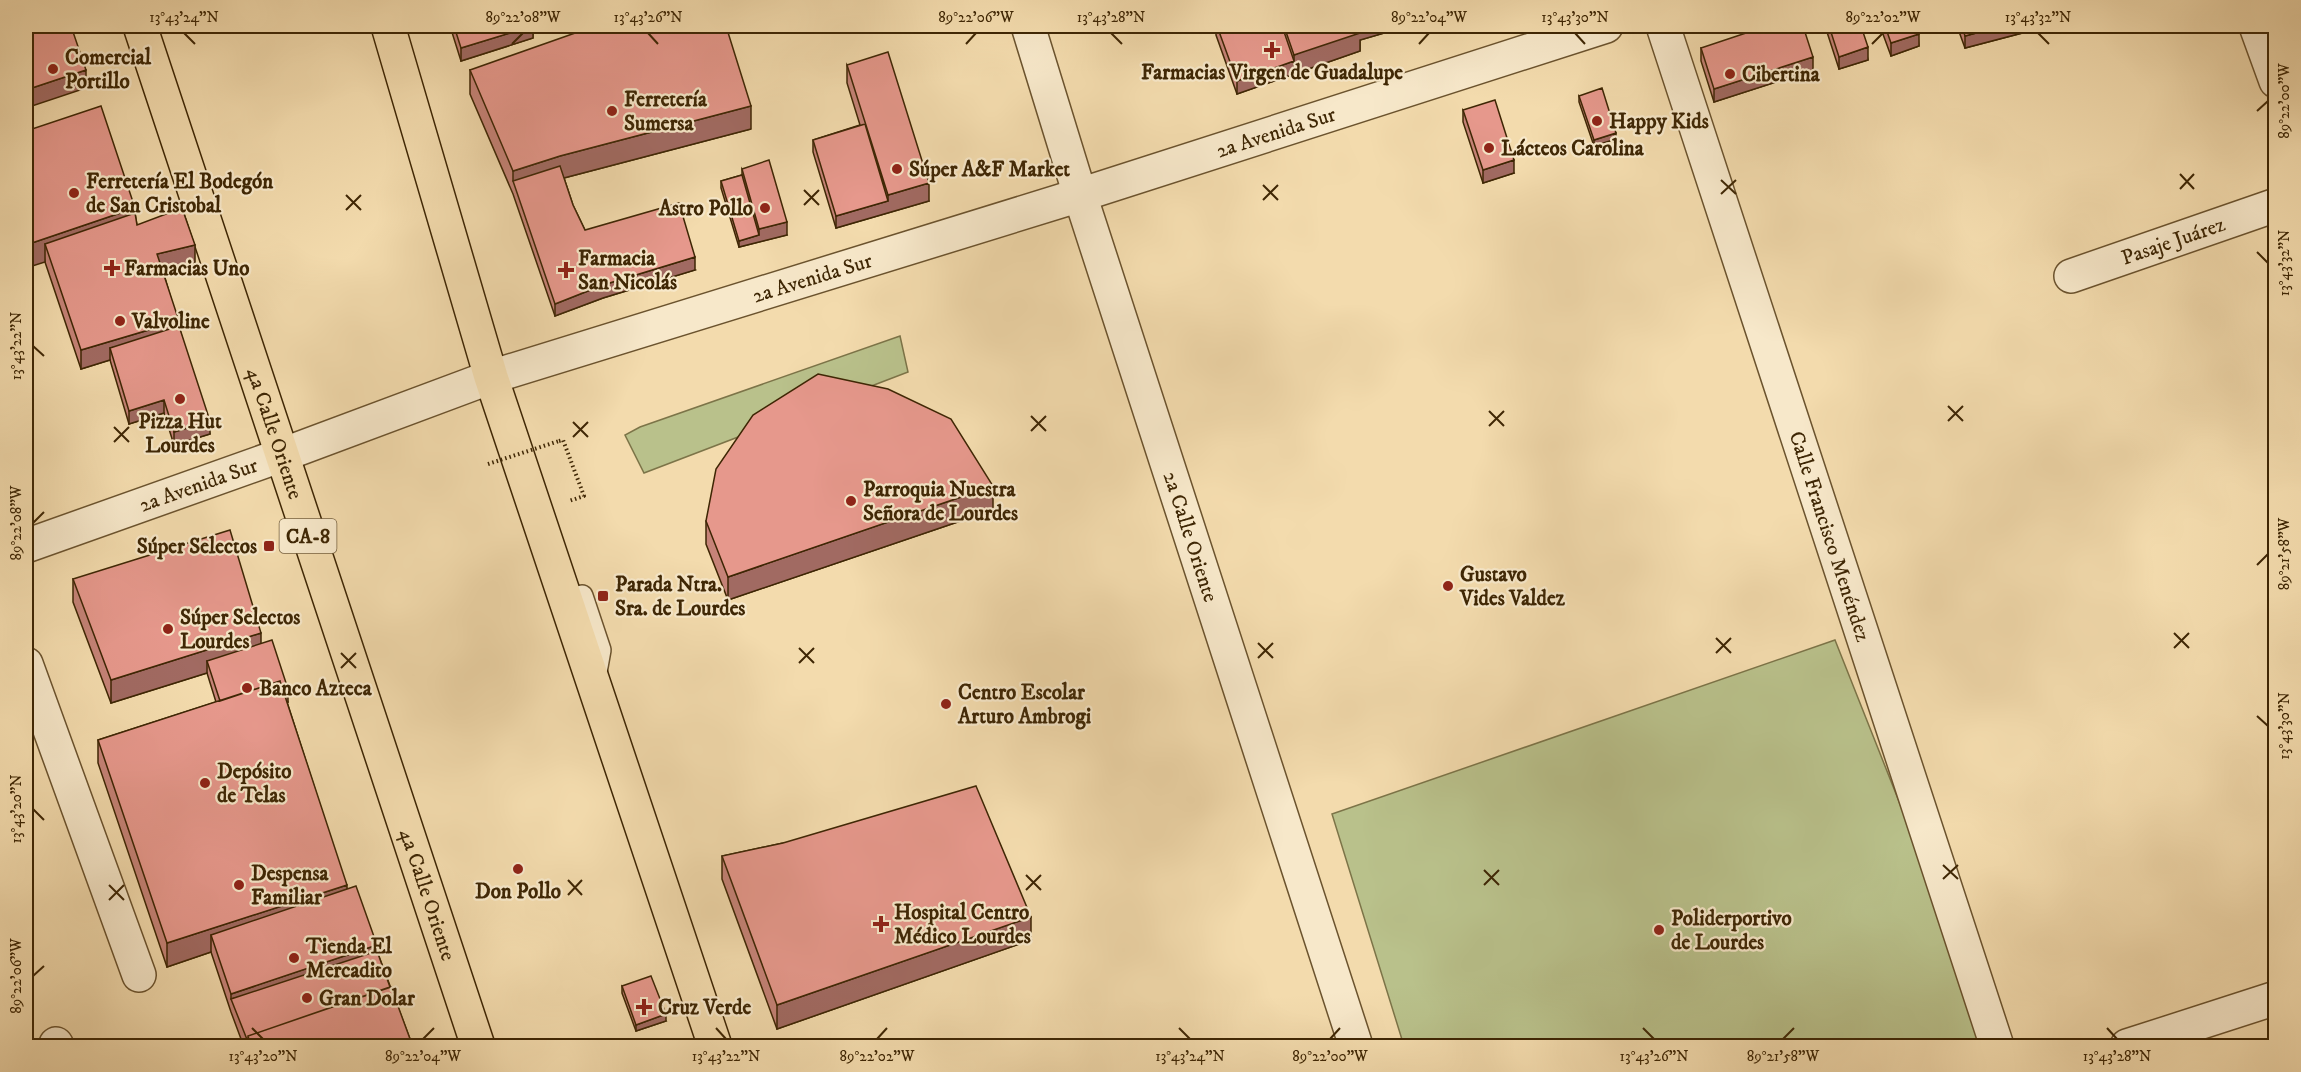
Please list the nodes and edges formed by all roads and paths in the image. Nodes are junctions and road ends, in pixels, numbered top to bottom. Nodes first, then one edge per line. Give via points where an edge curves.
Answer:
1 (140, 26) edge
2 (388, 26) edge
3 (1028, 26) edge
4 (1606, 26) edge
5 (1663, 26) edge
6 (2256, 26) edge
7 (2276, 81) edge
8 (1080, 195) junction
9 (2276, 205) edge
10 (2071, 276) dead end
11 (491, 377) junction
12 (282, 455) junction
13 (488, 464) dead end
14 (584, 496) dead end
15 (26, 546) edge
16 (26, 664) edge
17 (139, 975) dead end
18 (2276, 998) edge
19 (478, 1047) edge
20 (715, 1047) edge
21 (1356, 1047) edge
22 (1997, 1047) edge
23 (2127, 1047) edge

1 - 12 highway, 4a Calle Oriente / CA-8
2 - 11 highway
3 - 8 street, 2a Calle Oriente
4 - 8 street, 2a Avenida Sur
5 - 22 street, Calle Francisco Menéndez
6 - 7 street
8 - 11 street, 2a Avenida Sur
8 - 21 street, 2a Calle Oriente
9 - 10 street, Pasaje Juárez
11 - 12 street, 2a Avenida Sur
11 - 20 highway
12 - 15 street, 2a Avenida Sur
12 - 19 highway, 4a Calle Oriente / CA-8
13 - 14 path, bridge via 563,440
16 - 17 street
18 - 23 street

